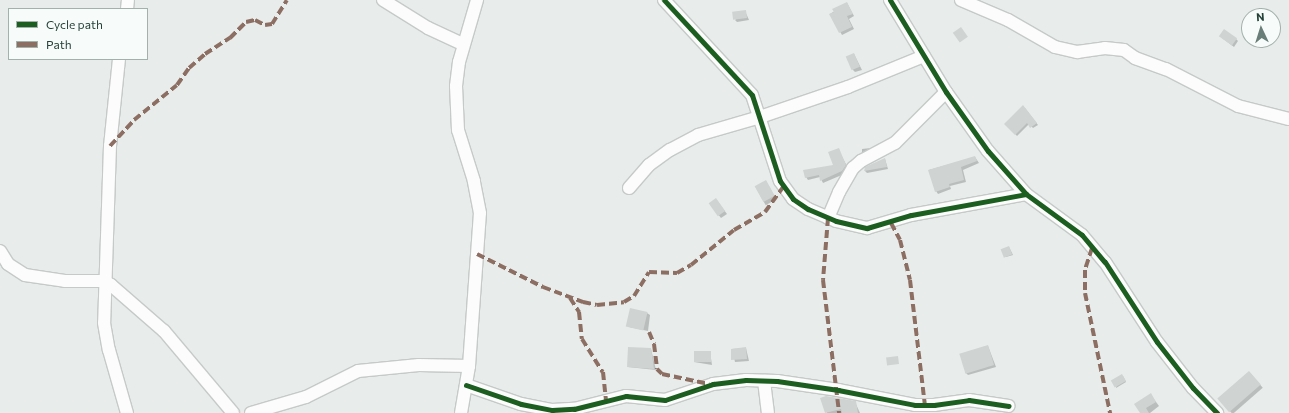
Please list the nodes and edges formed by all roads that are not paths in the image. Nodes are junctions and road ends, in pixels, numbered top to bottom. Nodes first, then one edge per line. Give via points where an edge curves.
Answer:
1 (383, 0) edge
2 (477, 0) edge
3 (664, 0) edge
4 (890, 0) edge
5 (961, 0) edge
6 (463, 44) junction
7 (924, 56) junction
8 (119, 60) edge
9 (946, 92) junction
10 (760, 117) junction
11 (1289, 119) edge
12 (628, 188) dead end
13 (1026, 194) junction
14 (828, 218) junction
15 (0, 250) edge
16 (104, 281) junction
17 (469, 366) junction
18 (764, 381) junction
19 (466, 385) junction
20 (1009, 406) dead end
21 (127, 413) edge
22 (233, 413) edge
23 (251, 413) edge
24 (461, 413) edge
25 (768, 413) edge
26 (1217, 413) edge

1 - 6 street via 428,28
2 - 6 street
3 - 10 street via 752,95
4 - 7 street
5 - 11 street via 999,16 1055,47 1077,52 1104,48 1124,50 1135,58 1166,69 1238,106
6 - 17 street via 456,86 457,120 480,213
7 - 9 street
7 - 10 street via 848,87
8 - 16 street via 110,146
9 - 13 street via 988,151
9 - 14 street via 895,143 853,168
10 - 12 street via 698,134 682,142 650,166
10 - 14 street via 783,187 801,204
13 - 14 street via 912,215 872,228 857,227
13 - 26 street via 1082,235 1104,262 1157,342 1193,388
15 - 16 street via 8,264 16,271 31,277 65,281
16 - 21 street via 104,323
16 - 22 street via 164,331
17 - 19 street
17 - 23 street via 398,366 358,371 306,397
18 - 19 street via 728,381 666,400 626,396 562,410 526,406
18 - 20 street via 870,395 915,405 969,400
18 - 25 street
19 - 24 street

